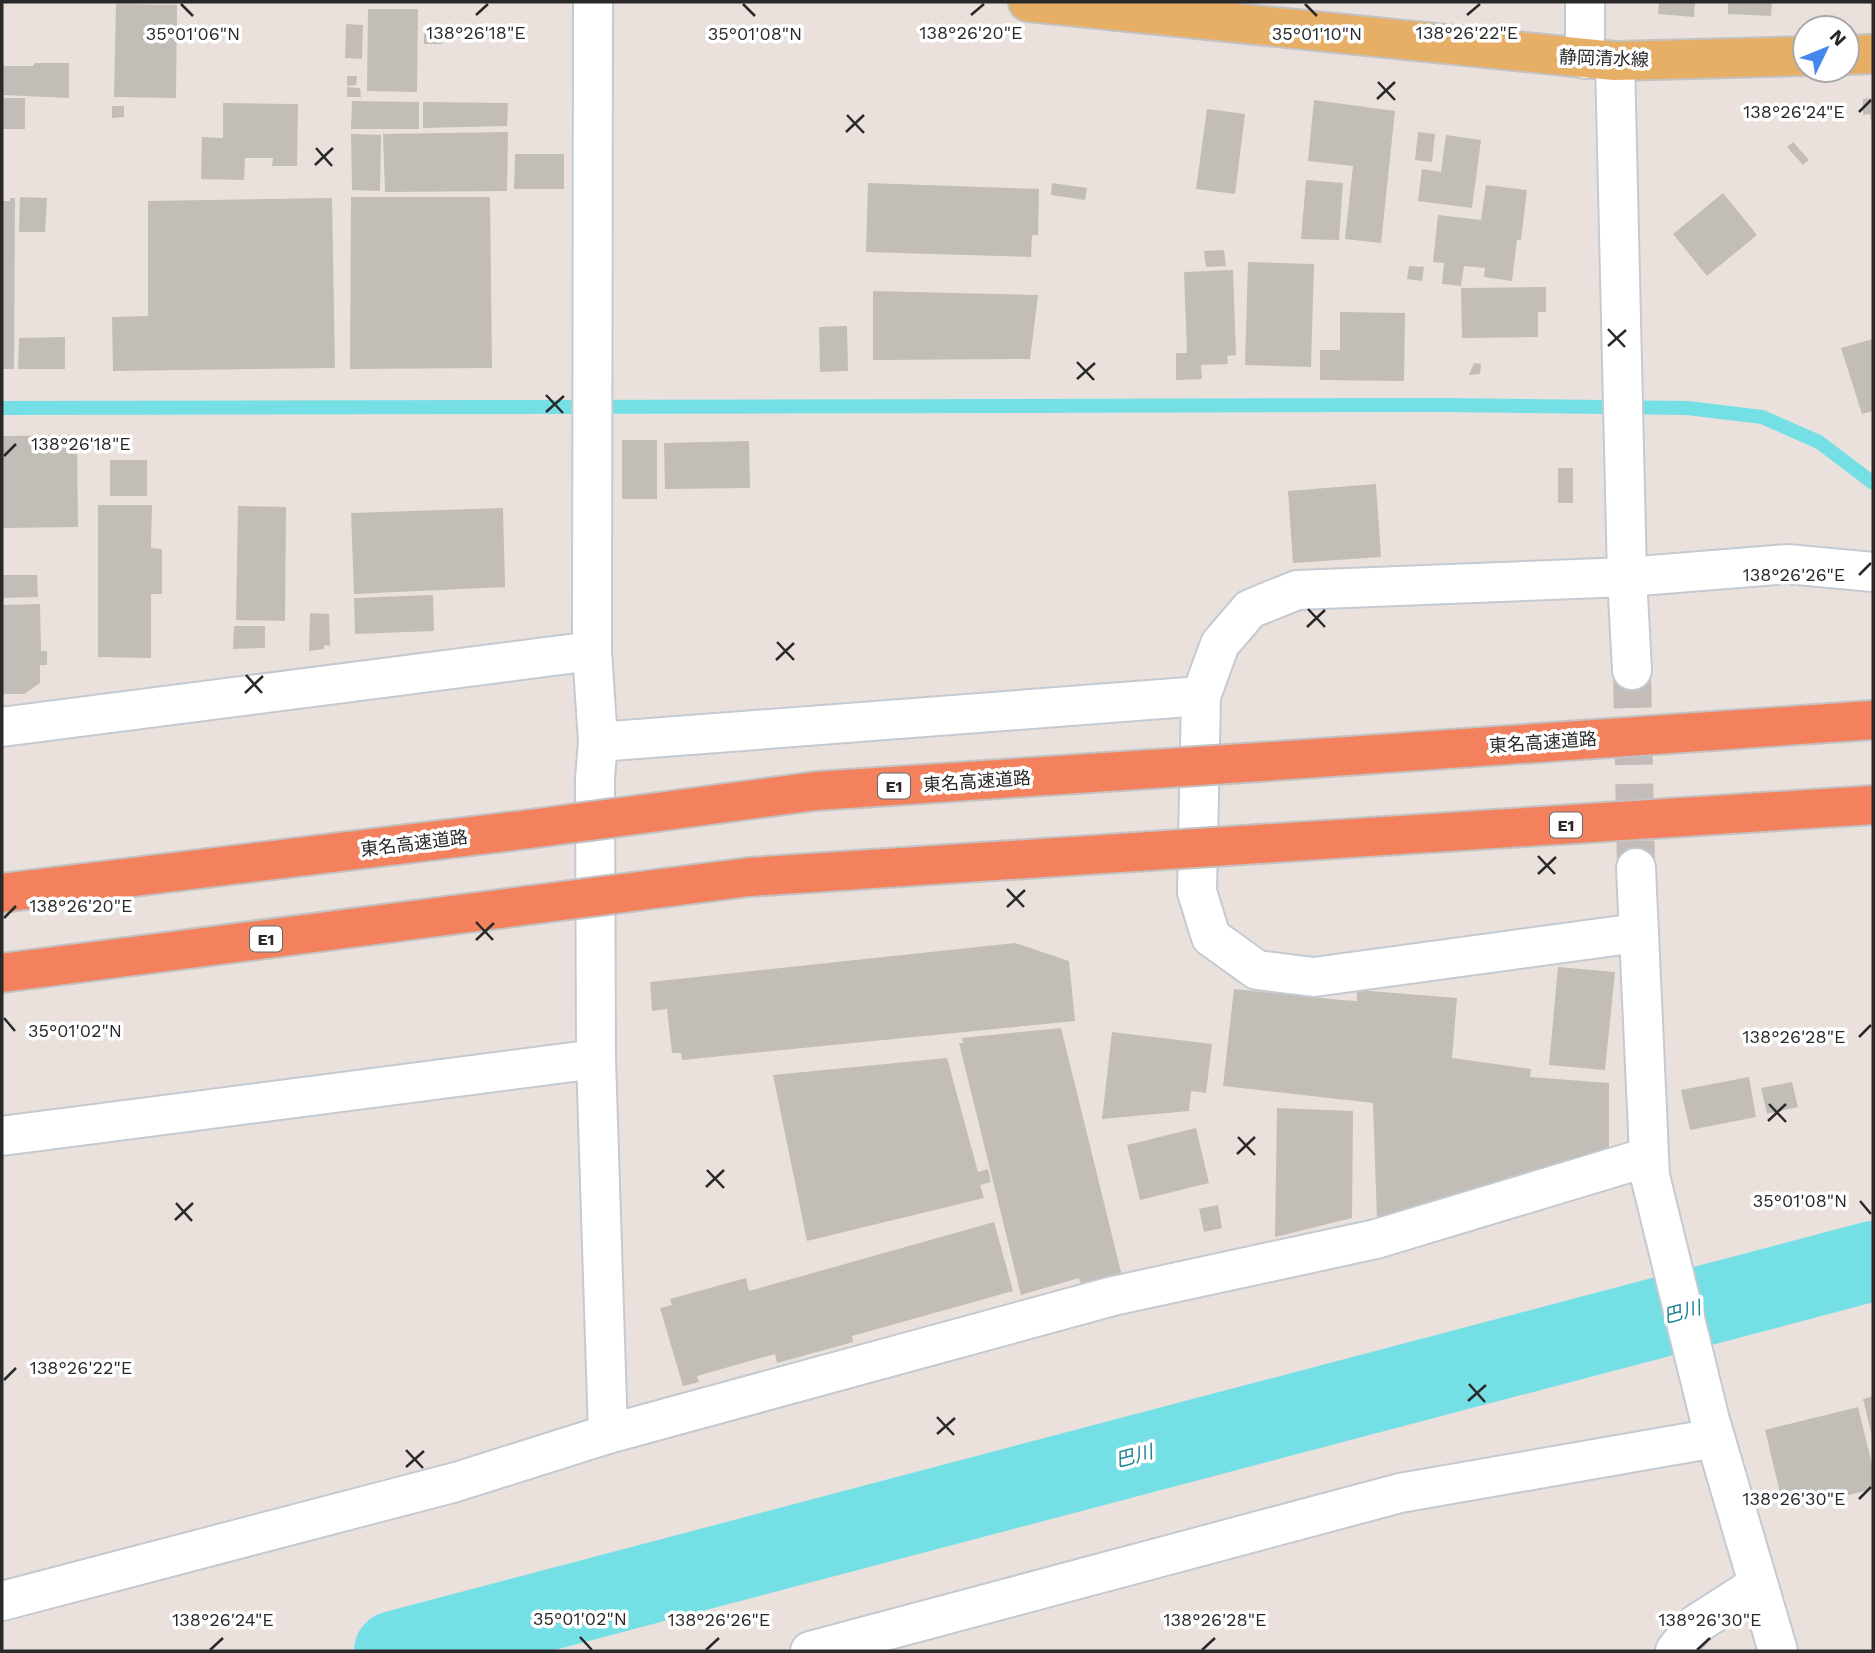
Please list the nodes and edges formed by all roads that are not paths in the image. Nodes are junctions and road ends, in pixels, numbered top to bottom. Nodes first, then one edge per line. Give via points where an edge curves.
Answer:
1 (593, 2) edge
2 (1028, 2) edge
3 (1585, 2) edge
4 (1791, 56) edge
5 (1600, 60) junction
6 (1873, 572) edge
7 (1627, 577) junction
8 (592, 651) junction
9 (1632, 670) tunnel mouth
10 (1201, 696) junction
11 (1873, 720) edge
12 (2, 727) edge
13 (598, 742) junction
14 (1873, 805) edge
15 (1636, 868) tunnel mouth
16 (2, 893) edge
17 (1637, 933) junction
18 (2, 973) edge
19 (596, 1059) junction
20 (2, 1136) edge
21 (1649, 1166) junction
22 (1712, 1429) junction
23 (607, 1434) junction
24 (1758, 1585) junction
25 (2, 1601) edge
26 (810, 1651) edge
27 (1675, 1651) edge
28 (1777, 1651) edge

1 - 8 street
2 - 5 main road, 静岡清水線
3 - 5 street
4 - 5 main road, 静岡清水線
5 - 7 street via 1623,383
6 - 7 street via 1787,564
7 - 9 street
7 - 10 street via 1297,590 1250,609 1220,644
8 - 12 street
8 - 13 street
10 - 13 street
10 - 17 street via 1197,892 1211,937 1257,970 1314,976
11 - 16 highway, 東名高速道路 / E1, bridge via 817,791
13 - 19 street via 594,778
14 - 18 highway, E1, bridge via 749,877
15 - 17 street
17 - 21 street
19 - 20 street
19 - 23 street
21 - 22 street
21 - 23 street via 1376,1239 1113,1296
22 - 24 street
22 - 26 street via 1400,1493
23 - 25 street via 457,1482
24 - 27 street via 1695,1625
24 - 28 street

